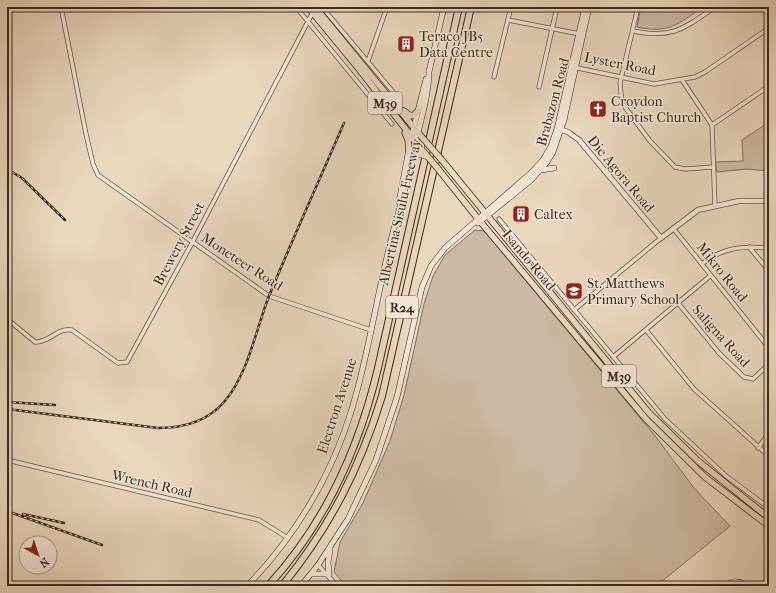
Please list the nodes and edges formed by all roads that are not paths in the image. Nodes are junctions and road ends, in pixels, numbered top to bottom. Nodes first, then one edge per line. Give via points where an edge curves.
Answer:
1 (61, 7) edge
2 (296, 7) edge
3 (308, 7) edge
4 (322, 7) edge
5 (388, 7) edge
6 (444, 7) edge
7 (458, 7) edge
8 (471, 7) edge
9 (511, 7) edge
10 (557, 7) edge
11 (585, 7) edge
12 (589, 7) edge
13 (638, 7) edge
14 (715, 7) edge
15 (314, 8) edge
16 (508, 20) junction
17 (308, 22) junction
18 (552, 28) junction
19 (769, 28) edge
20 (633, 31) junction
21 (581, 34) junction
22 (368, 61) junction
23 (574, 67) junction
24 (429, 70) junction
25 (494, 77) dead end
26 (622, 77) junction
27 (682, 80) junction
28 (769, 86) edge
29 (539, 87) dead end
30 (399, 98) dead end
31 (396, 105) junction
32 (418, 111) junction
33 (400, 123) junction
34 (392, 124) dead end
35 (712, 125) junction
36 (559, 129) junction
37 (417, 132) junction
38 (415, 142) junction
39 (412, 153) junction
40 (428, 157) junction
41 (713, 167) junction
42 (554, 168) dead end
43 (540, 171) junction
44 (769, 201) edge
45 (715, 206) junction
46 (486, 214) junction
47 (499, 219) dead end
48 (479, 220) junction
49 (673, 228) junction
50 (661, 238) junction
51 (192, 243) junction
52 (749, 247) junction
53 (769, 248) edge
54 (702, 264) junction
55 (769, 271) edge
56 (710, 276) junction
57 (678, 303) junction
58 (574, 310) junction
59 (7, 319) edge
60 (371, 330) junction
61 (646, 330) junction
62 (769, 348) edge
63 (613, 357) junction
64 (769, 364) edge
65 (769, 433) edge
66 (758, 448) junction
67 (769, 456) edge
68 (7, 460) edge
69 (769, 497) edge
70 (764, 504) junction
71 (769, 508) edge
72 (769, 518) edge
73 (769, 526) edge
74 (288, 538) junction
75 (332, 545) junction
76 (318, 565) junction
77 (311, 574) junction
78 (328, 575) junction
79 (247, 586) edge
80 (268, 586) edge
81 (282, 586) edge
82 (301, 586) edge
83 (337, 586) edge
84 (724, 586) edge
85 (748, 586) edge

1 - 51 street, Moneteer Road via 96,172
2 - 17 street
3 - 15 main road, Isando Road / M39
4 - 22 street
5 - 22 street
6 - 24 main road, Electron Avenue
7 - 80 highway, Albertina Sisulu Freeway / R24 via 366,415 350,458 324,508 303,542
8 - 81 highway, Albertina Sisulu Freeway / R24 via 382,396 373,425 354,472 327,524
9 - 16 street
10 - 18 street
11 - 21 main road, Brabazon Road
12 - 21 main road, Brabazon Road
13 - 20 street
14 - 20 street via 676,31 654,35
15 - 17 street, Brewery Street
15 - 31 main road, Isando Road / M39
15 - 33 main road, Isando Road / M39
16 - 18 street
16 - 25 street
17 - 34 street
17 - 51 street, Brewery Street
18 - 21 street
18 - 29 street
19 - 27 street, Lyster Road via 705,72
20 - 26 street
21 - 23 main road, Brabazon Road
22 - 30 street
23 - 26 street, Lyster Road
23 - 36 main road, Brabazon Road
24 - 32 main road, Electron Avenue
24 - 37 main road, Electron Avenue via 428,87
26 - 27 street, Lyster Road via 654,84
26 - 41 street via 620,97 625,108 667,160 677,168
27 - 35 street
28 - 35 street
31 - 32 main road via 410,116
31 - 37 main road, Isando Road / M39
32 - 37 main road, Electron Avenue
33 - 38 main road, Isando Road / M39
33 - 39 main road
35 - 41 street
36 - 43 main road, Brabazon Road via 553,152
36 - 46 main road, Brabazon Road via 538,166
36 - 50 street, Die Agora Road via 579,140
37 - 38 main road, Electron Avenue
37 - 46 main road, Isando Road / M39, bridge
38 - 39 main road, Electron Avenue
38 - 40 main road, Isando Road / M39, bridge
39 - 40 main road, bridge
39 - 60 main road, Electron Avenue via 398,203 399,211
40 - 48 main road, Isando Road / M39, bridge
41 - 45 street
42 - 43 main road
43 - 46 main road, Brabazon Road
44 - 45 street via 743,200
45 - 49 street via 694,211
46 - 48 main road, Brabazon Road
46 - 72 main road, Isando Road / M39 via 654,418 698,461
47 - 58 street, Isando Road
48 - 73 main road, Isando Road / M39 via 651,425 705,477
48 - 75 main road, Brabazon Road via 440,254 425,278 397,397 381,447 359,497
49 - 50 street
49 - 54 street, Mikro Road
50 - 58 street
51 - 59 street, Brewery Street via 126,363 118,363 72,330 65,329 44,341 35,342
51 - 60 street, Moneteer Road via 269,296
52 - 53 street
52 - 54 street via 718,253
52 - 55 street
54 - 56 street, Mikro Road
56 - 57 street
56 - 62 street, Mikro Road
57 - 61 street
57 - 64 street, Saligna Road via 719,353 744,377 753,378
58 - 63 street, Isando Road
60 - 74 main road, Electron Avenue via 357,392 338,447 311,502
61 - 63 street
61 - 66 street via 694,389
63 - 70 street, Isando Road via 665,419 726,476
65 - 66 street
66 - 67 street
68 - 74 street, Wrench Road via 259,520
69 - 70 street
70 - 71 street, Isando Road
74 - 79 main road, Electron Avenue
75 - 76 main road
75 - 78 main road
76 - 77 main road
76 - 78 street
77 - 78 main road
77 - 82 main road
78 - 83 street
84 - 85 street via 733,581 743,582

